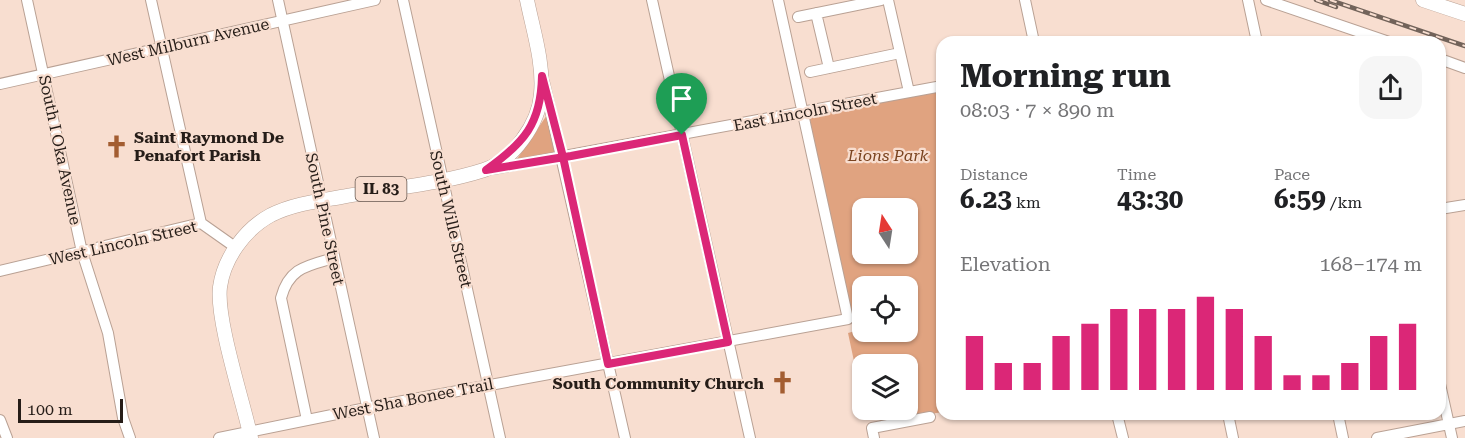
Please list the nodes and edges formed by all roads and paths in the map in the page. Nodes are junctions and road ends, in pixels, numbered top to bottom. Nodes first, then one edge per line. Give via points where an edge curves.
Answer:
1 (27, 0) edge
2 (151, 0) edge
3 (278, 0) edge
4 (375, 0) edge
5 (403, 0) edge
6 (527, 0) edge
7 (652, 0) edge
8 (778, 0) edge
9 (881, 0) edge
10 (888, 0) edge
11 (1025, 0) edge
12 (1248, 0) edge
13 (1266, 0) edge
14 (1423, 0) edge
15 (816, 13) junction
16 (1465, 14) edge
17 (798, 17) dead end
18 (283, 21) junction
19 (1033, 36) edge
20 (1256, 36) edge
21 (1371, 36) edge
22 (162, 48) junction
23 (900, 52) junction
24 (1446, 61) edge
25 (829, 68) junction
26 (1465, 68) edge
27 (810, 72) dead end
28 (44, 74) junction
29 (542, 76) junction
30 (0, 84) edge
31 (936, 87) edge
32 (909, 92) junction
33 (802, 112) junction
34 (682, 135) junction
35 (563, 157) junction
36 (486, 170) junction
37 (442, 178) junction
38 (321, 200) junction
39 (1465, 205) edge
40 (1446, 208) edge
41 (201, 223) junction
42 (235, 247) junction
43 (82, 252) junction
44 (334, 258) junction
45 (0, 271) edge
46 (728, 342) junction
47 (608, 364) junction
48 (488, 385) junction
49 (366, 408) junction
50 (1446, 411) edge
51 (930, 417) dead end
52 (0, 420) edge
53 (307, 420) junction
54 (1118, 420) edge
55 (1229, 420) edge
56 (1339, 420) edge
57 (1465, 421) edge
58 (1449, 424) junction
59 (873, 433) edge
60 (250, 435) edge
61 (7, 438) edge
62 (130, 438) edge
63 (219, 438) edge
64 (374, 438) edge
65 (500, 438) edge
66 (625, 438) edge
67 (750, 438) edge
68 (1123, 438) edge
69 (1233, 438) edge
70 (1343, 438) edge
71 (1377, 438) edge
72 (1452, 438) edge

1 - 28 street, South I Oka Avenue
2 - 22 street
3 - 18 street, South Pine Street
4 - 18 street, West Milburn Avenue
5 - 37 street, South Wille Street
6 - 29 main road, IL 83
7 - 34 street
8 - 33 street
9 - 15 street
10 - 23 street
11 - 19 street
12 - 20 street
13 - 21 street
14 - 16 main road
15 - 17 street
15 - 25 street
18 - 22 street, West Milburn Avenue
18 - 38 street, South Pine Street
22 - 28 street, West Milburn Avenue
22 - 41 street
23 - 25 street
23 - 32 street
24 - 26 street
25 - 27 street
28 - 30 street, West Milburn Avenue
28 - 43 street, South I Oka Avenue
29 - 35 street
29 - 36 main road, IL 83 via 541,96 531,130 512,151
31 - 32 street, East Lincoln Street
32 - 33 street, East Lincoln Street
33 - 34 street, East Lincoln Street
33 - 46 street, West Sha Bonee Trail via 848,319
34 - 35 street, East Lincoln Street
34 - 46 street
35 - 36 street, East Lincoln Street
35 - 47 street
36 - 37 main road, IL 83
37 - 38 main road, IL 83
37 - 48 street, South Wille Street
38 - 42 main road, IL 83 via 270,216
38 - 44 street, South Pine Street
39 - 40 street
41 - 42 street, West Lincoln Street
41 - 43 street, West Lincoln Street
42 - 60 main road, IL 83 via 220,287
43 - 45 street, West Lincoln Street
43 - 62 street, South I Oka Avenue via 108,333
44 - 49 street, South Pine Street
44 - 53 street via 295,272 285,284 281,298
46 - 47 street, West Sha Bonee Trail
46 - 67 street
47 - 48 street, West Sha Bonee Trail
47 - 66 street
48 - 49 street, West Sha Bonee Trail
48 - 65 street, South Wille Street
49 - 53 street, West Sha Bonee Trail
49 - 64 street, South Pine Street
50 - 58 street
51 - 59 street
52 - 61 street
53 - 60 street, West Sha Bonee Trail
54 - 68 street
55 - 69 street
56 - 70 street
57 - 58 street
58 - 71 street
58 - 72 street
60 - 63 street, West Sha Bonee Trail

